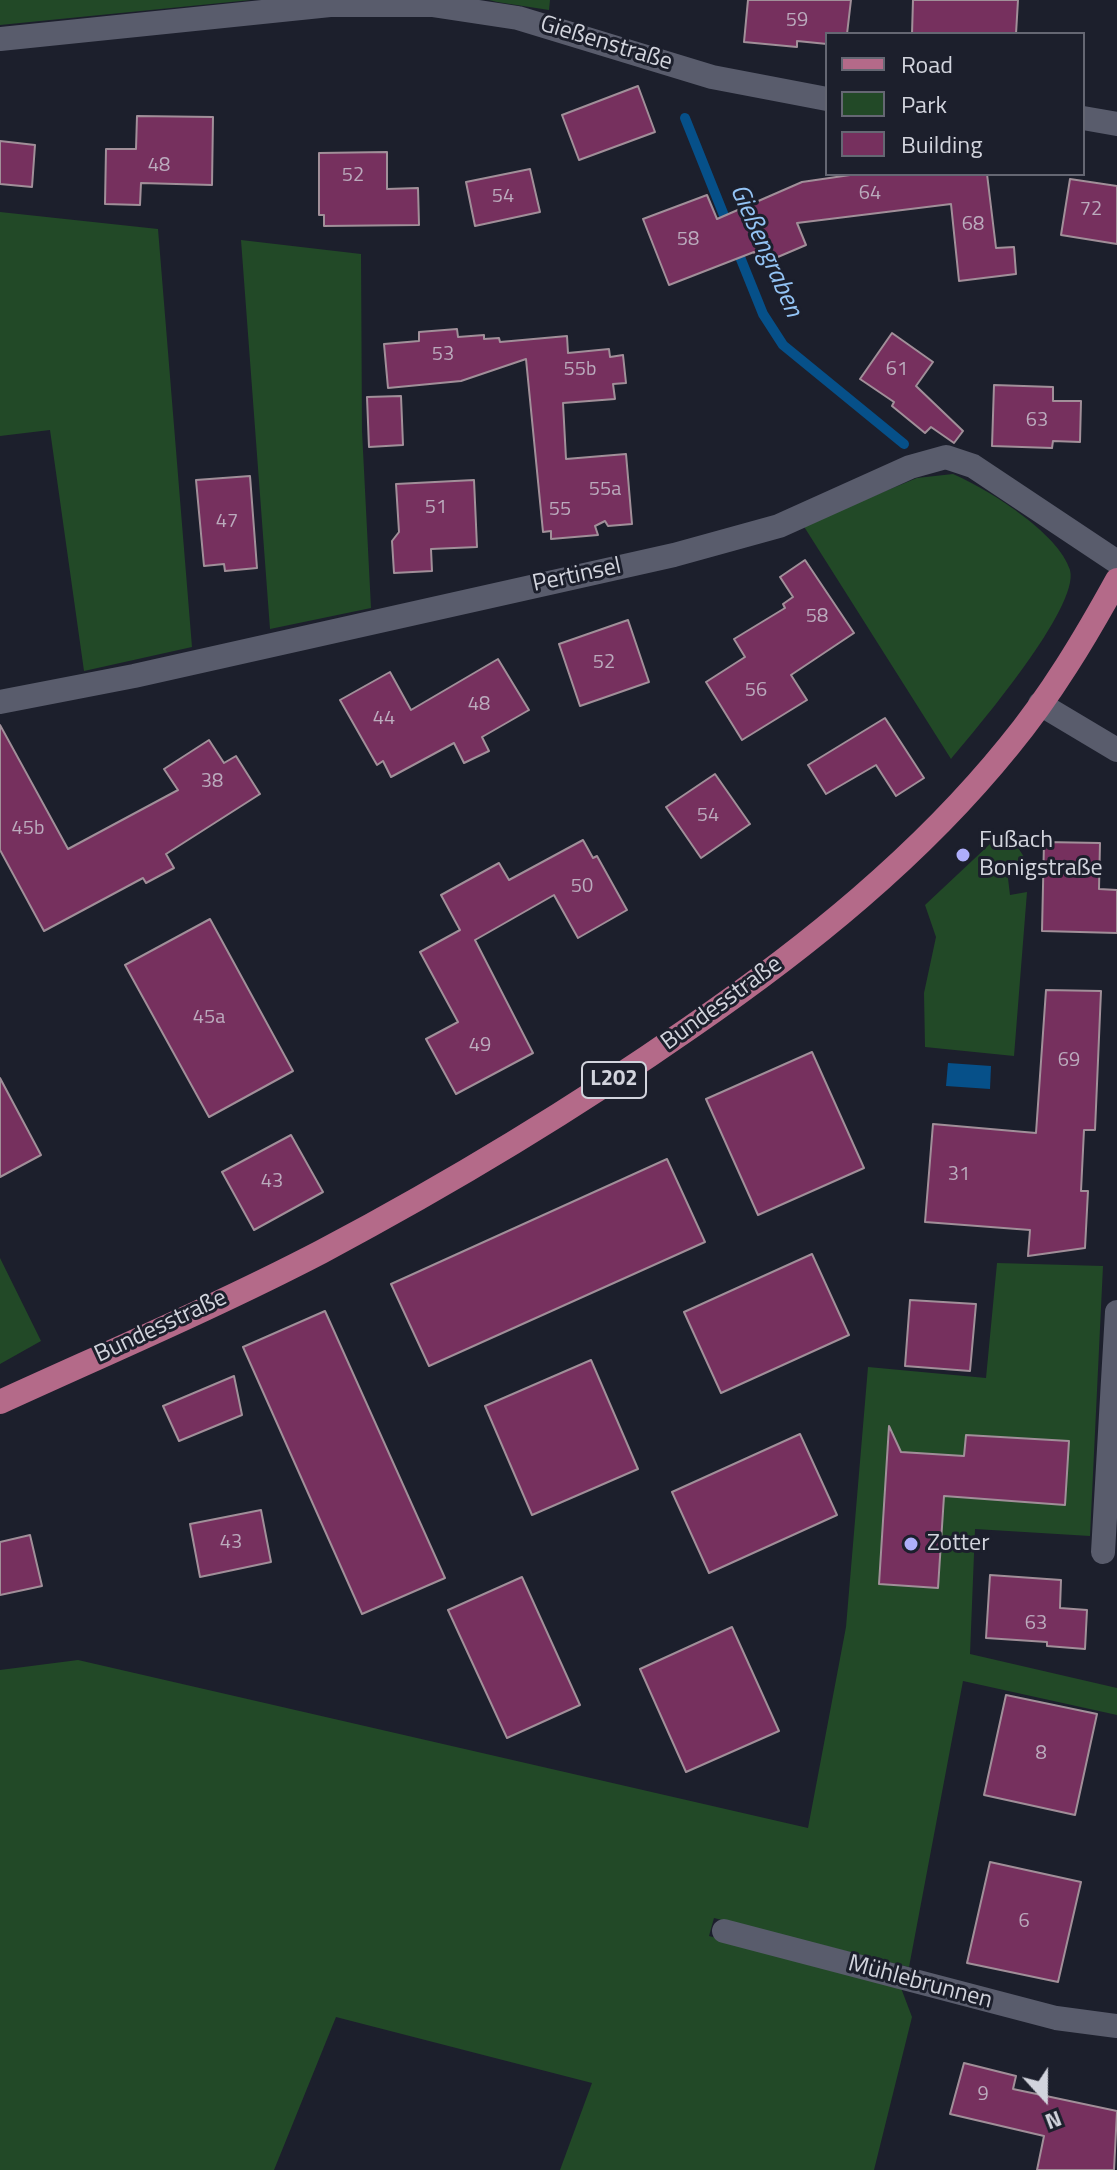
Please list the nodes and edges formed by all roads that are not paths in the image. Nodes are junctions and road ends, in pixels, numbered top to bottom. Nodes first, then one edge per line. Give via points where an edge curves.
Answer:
1 (0, 39) edge
2 (825, 99) edge
3 (1085, 118) edge
4 (1117, 124) edge
5 (1117, 562) edge
6 (1117, 580) edge
7 (0, 702) edge
8 (1040, 704) junction
9 (1117, 750) edge
10 (1117, 1312) edge
11 (0, 1402) edge
12 (1103, 1552) dead end
13 (724, 1931) dead end
14 (1117, 2026) edge

1 - 2 street, Gießenstraße via 330,5 432,5 518,18 712,77
3 - 4 street
5 - 7 street, Pertinsel via 973,466 946,457 865,485 779,526 674,555
6 - 8 main road, Bundesstraße / L202
8 - 9 street
8 - 11 main road, Bundesstraße / L202 via 953,811 878,881 751,986 602,1088 450,1181 318,1253
10 - 12 street
13 - 14 street, Mühlebrunnen via 1014,2007

